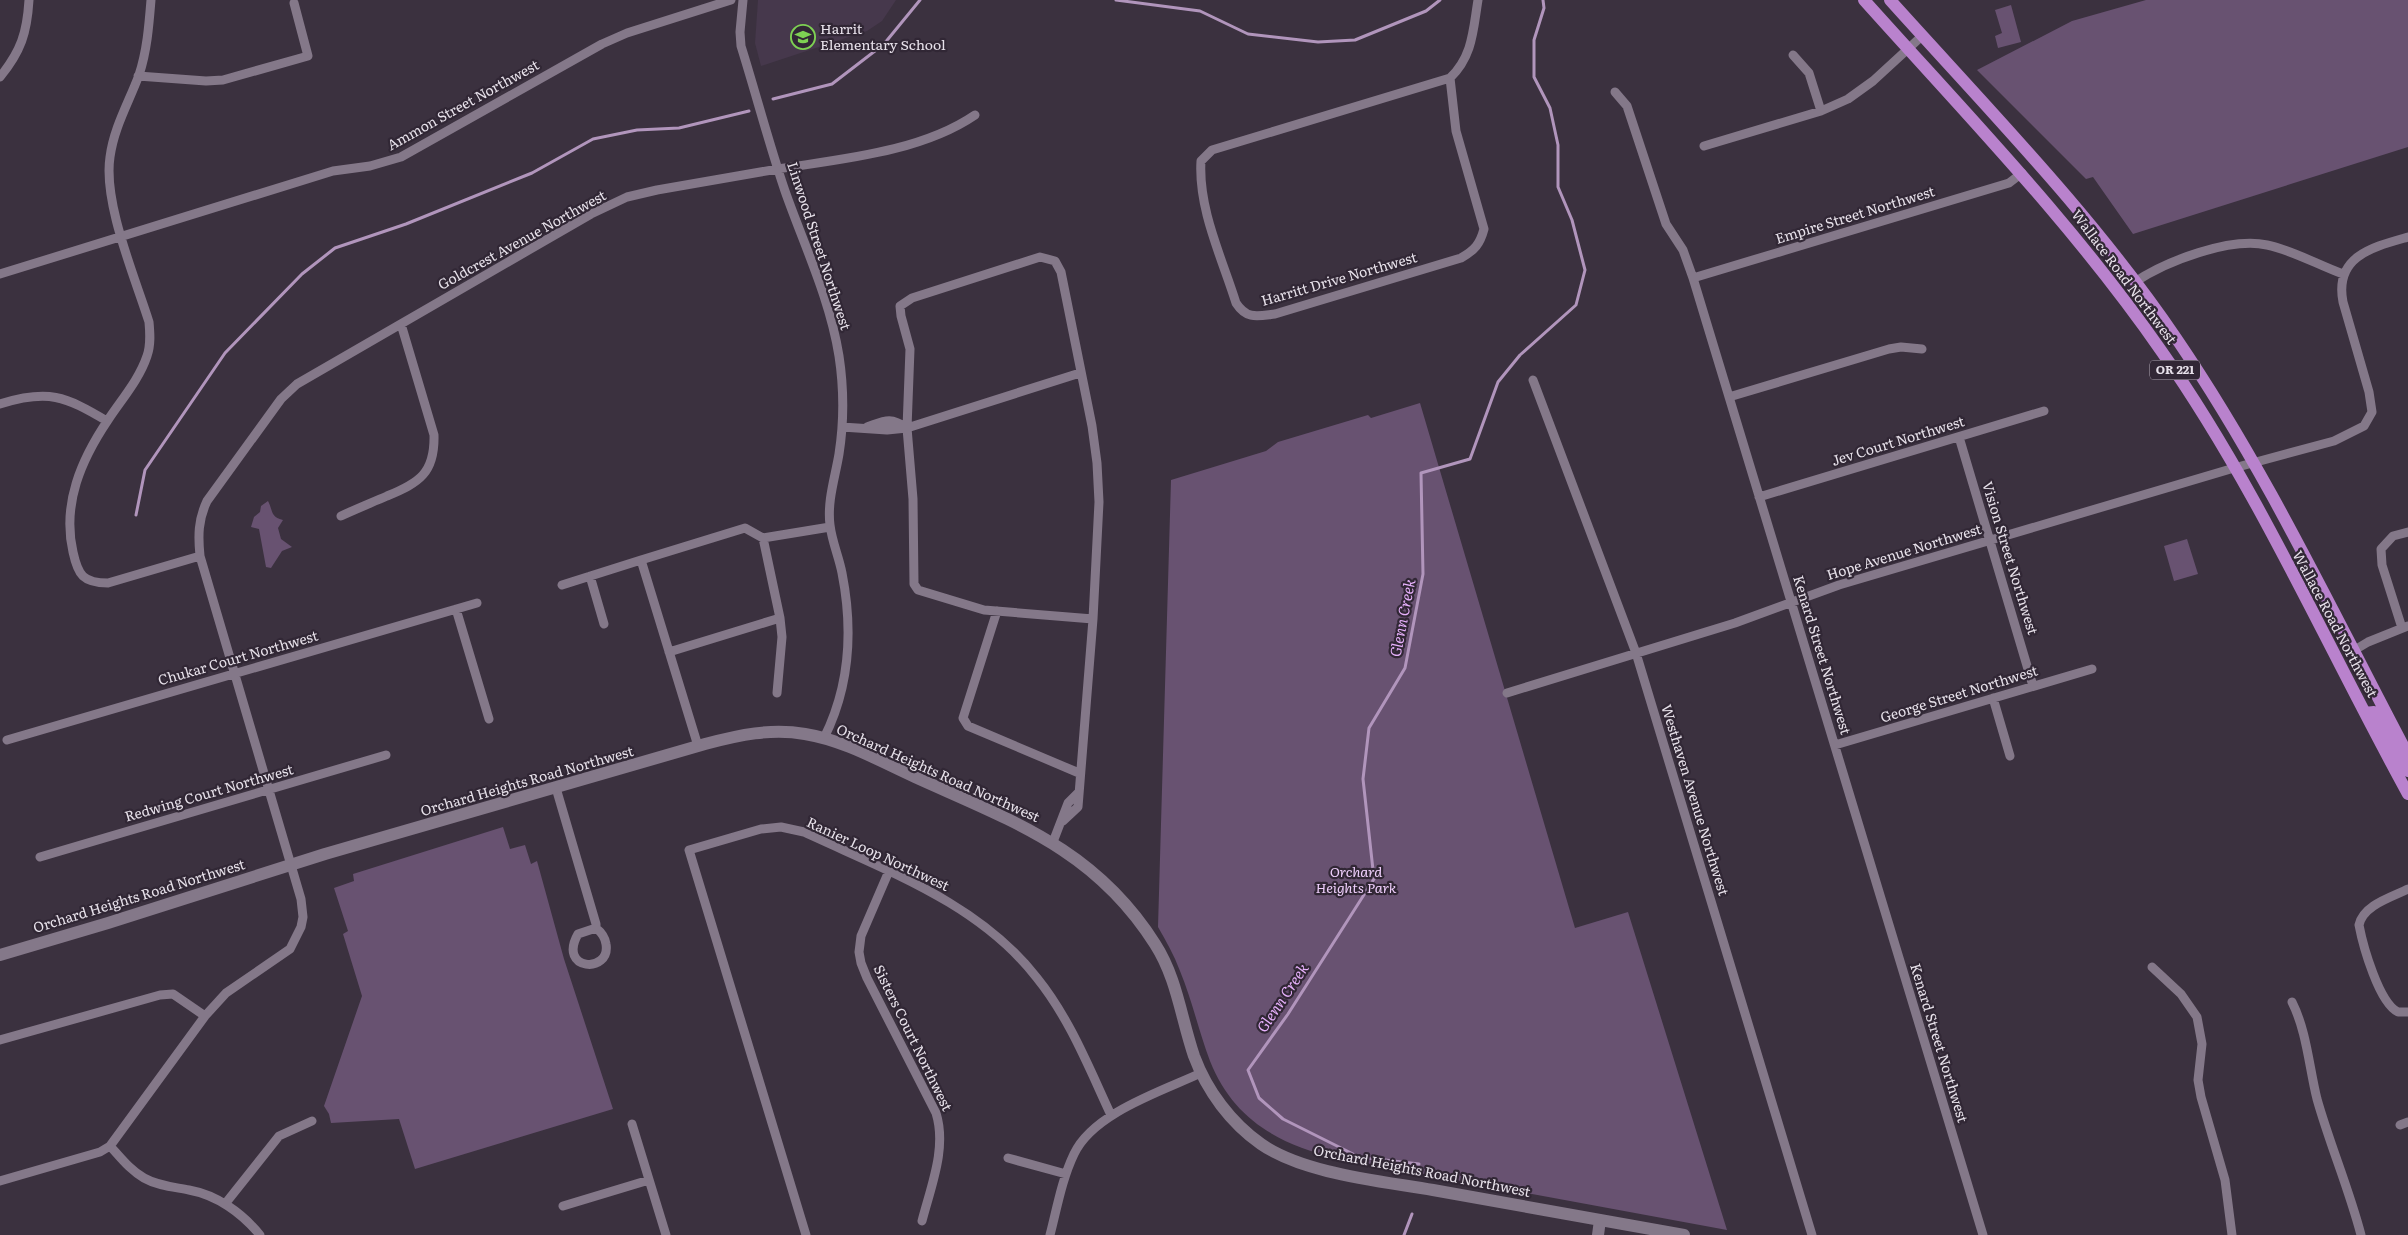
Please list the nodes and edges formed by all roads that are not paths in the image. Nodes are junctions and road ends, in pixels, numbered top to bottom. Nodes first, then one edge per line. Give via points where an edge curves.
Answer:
1 (29, 0) edge
2 (151, 0) edge
3 (731, 0) edge
4 (743, 0) edge
5 (1478, 0) edge
6 (1864, 0) edge
7 (1890, 0) edge
8 (294, 3) dead end
9 (1922, 36) junction
10 (1907, 49) junction
11 (1793, 55) dead end
12 (138, 76) junction
13 (0, 77) edge
14 (1450, 78) junction
15 (1615, 92) dead end
16 (1821, 111) junction
17 (975, 115) dead end
18 (1704, 146) dead end
19 (779, 169) junction
20 (2022, 173) junction
21 (122, 236) junction
22 (2408, 237) edge
23 (0, 274) edge
24 (2343, 274) junction
25 (1693, 278) junction
26 (2135, 282) junction
27 (401, 324) junction
28 (1922, 349) dead end
29 (1080, 372) junction
30 (1533, 380) dead end
31 (1729, 397) junction
32 (0, 404) edge
33 (2044, 411) dead end
34 (107, 421) junction
35 (842, 427) junction
36 (907, 428) junction
37 (1959, 437) junction
38 (2254, 464) junction
39 (2234, 468) junction
40 (1759, 497) junction
41 (341, 516) dead end
42 (830, 527) junction
43 (2408, 532) edge
44 (763, 538) junction
45 (1990, 540) junction
46 (200, 556) junction
47 (641, 560) junction
48 (590, 576) junction
49 (562, 585) dead end
50 (477, 603) dead end
51 (1792, 604) junction
52 (456, 609) junction
53 (997, 611) junction
54 (780, 618) junction
55 (1093, 619) junction
56 (604, 624) dead end
57 (2405, 627) edge
58 (2353, 651) junction
59 (669, 652) junction
60 (1636, 654) junction
61 (2092, 669) dead end
62 (235, 674) junction
63 (2034, 686) junction
64 (777, 693) dead end
65 (1507, 693) dead end
66 (1993, 698) junction
67 (2365, 713) junction
68 (489, 719) dead end
69 (824, 738) junction
70 (7, 740) dead end
71 (698, 746) junction
72 (1834, 746) junction
73 (2408, 754) edge
74 (386, 755) dead end
75 (2010, 756) dead end
76 (2408, 771) edge
77 (1079, 773) junction
78 (556, 788) junction
79 (269, 789) junction
80 (2408, 794) edge
81 (1053, 842) junction
82 (40, 857) dead end
83 (291, 864) junction
84 (890, 872) junction
85 (2408, 889) edge
86 (596, 928) junction
87 (0, 955) edge
88 (2152, 967) dead end
89 (2292, 1002) dead end
90 (2408, 1012) edge
91 (205, 1016) junction
92 (0, 1040) edge
93 (1201, 1073) junction
94 (1111, 1115) junction
95 (312, 1121) dead end
96 (632, 1124) dead end
97 (110, 1146) junction
98 (1008, 1158) dead end
99 (1066, 1174) junction
100 (649, 1180) junction
101 (0, 1181) edge
102 (225, 1204) junction
103 (563, 1206) dead end
104 (1600, 1220) junction
105 (922, 1221) dead end
106 (260, 1235) edge
107 (666, 1235) edge
108 (806, 1235) edge
109 (1050, 1235) edge
110 (1598, 1235) edge
111 (1684, 1235) edge
112 (1812, 1235) edge
113 (1983, 1235) edge
114 (2232, 1235) edge
115 (2361, 1235) edge

1 - 13 street via 21,46
2 - 12 street via 145,54
3 - 21 street, Ammon Street Northwest via 643,27 602,44 401,157 370,166 333,171
4 - 19 street, Linwood Street Northwest via 742,46
5 - 14 street via 1468,54
6 - 10 main road, Wallace Road Northwest / OR 221
7 - 9 main road, Wallace Road Northwest / OR 221
8 - 12 street via 308,56 223,80
9 - 10 street
9 - 26 main road, Wallace Road Northwest / OR 221 via 2040,166
10 - 16 street via 1873,81 1848,99
10 - 20 main road, Wallace Road Northwest / OR 221
11 - 16 street via 1809,73
12 - 21 street via 115,130 109,158 109,179
14 - 14 street, Harritt Drive Northwest via 1456,131 1484,229 1474,251 1461,258 1275,314 1252,317 1242,312 1236,303 1204,200 1200,181 1201,160 1212,150
15 - 25 street, Kenard Street Northwest via 1627,106 1666,224 1683,250
16 - 18 street
17 - 19 street, Goldcrest Avenue Northwest via 936,135 896,147
19 - 27 street, Goldcrest Avenue Northwest via 627,198 591,214
19 - 35 street, Linwood Street Northwest via 831,322 841,376
20 - 25 street, Empire Street Northwest via 2009,183
20 - 39 main road, Wallace Road Northwest / OR 221 via 2137,316 2196,403
21 - 23 street, Ammon Street Northwest
21 - 34 street via 148,322 150,340 147,356 130,389
22 - 24 street via 2370,249 2356,258
24 - 26 street via 2268,245 2253,243 2225,246 2161,266
24 - 38 street, Hope Avenue Northwest via 2341,294 2372,412 2364,426 2334,441
25 - 31 street, Kenard Street Northwest
26 - 38 main road, Wallace Road Northwest / OR 221 via 2176,338
27 - 41 street via 434,436 434,452 424,475 412,486
27 - 46 street, Goldcrest Avenue Northwest via 297,384 281,399 207,501 200,516
28 - 31 street via 1890,348
29 - 36 street
29 - 36 street via 1061,272 1058,264 1049,258 1040,257 912,298 900,306 910,349
29 - 55 street via 1092,426 1098,482
30 - 60 street, Westhaven Avenue Northwest
31 - 40 street, Kenard Street Northwest
32 - 34 street via 41,395 55,397 77,403
33 - 37 street, Jev Court Northwest
34 - 46 street via 80,469 72,496 69,524 78,571 85,579 108,583
35 - 36 street
35 - 42 street, Linwood Street Northwest via 830,499
36 - 53 street via 913,499 914,584 918,590 956,603
37 - 40 street, Jev Court Northwest
37 - 45 street, Vision Street Northwest
38 - 39 street, Hope Avenue Northwest
38 - 58 main road, Wallace Road Northwest / OR 221
39 - 45 street, Hope Avenue Northwest
39 - 67 main road, Wallace Road Northwest / OR 221
40 - 51 street, Kenard Street Northwest
42 - 44 street
42 - 69 street, Linwood Street Northwest via 843,576 850,629 836,714
43 - 57 street via 2393,536 2381,549 2382,565
44 - 47 street via 746,528
44 - 54 street
45 - 51 street, Hope Avenue Northwest via 1839,585
45 - 63 street, Vision Street Northwest
46 - 62 street, Goldcrest Avenue Northwest
47 - 48 street
47 - 59 street
48 - 49 street
48 - 56 street
50 - 52 street, Chukar Court Northwest
51 - 60 street, Hope Avenue Northwest
51 - 72 street, Kenard Street Northwest
52 - 62 street, Chukar Court Northwest
52 - 68 street
53 - 55 street
53 - 77 street via 963,718 968,726
54 - 59 street
54 - 64 street via 782,637
55 - 77 street
57 - 58 street
58 - 73 main road, Wallace Road Northwest / OR 221
59 - 71 street
60 - 65 street, Hope Avenue Northwest
60 - 112 street, Westhaven Avenue Northwest
61 - 63 street, George Street Northwest
62 - 70 street, Chukar Court Northwest
62 - 79 street, Goldcrest Avenue Northwest
63 - 66 street, George Street Northwest
66 - 72 street, George Street Northwest
66 - 75 street
67 - 76 main road via 2377,715
67 - 80 main road, Wallace Road Northwest / OR 221
69 - 71 main road, Orchard Heights Road Northwest via 768,732
69 - 81 main road, Orchard Heights Road Northwest
71 - 78 main road, Orchard Heights Road Northwest
72 - 113 street, Kenard Street Northwest
74 - 79 street, Redwing Court Northwest
77 - 81 street via 1080,792 1068,803
78 - 83 main road, Orchard Heights Road Northwest
78 - 86 street
79 - 82 street, Redwing Court Northwest
79 - 83 street, Goldcrest Avenue Northwest
81 - 93 main road, Orchard Heights Road Northwest via 1098,876 1122,900 1157,946 1171,976
83 - 87 main road, Orchard Heights Road Northwest
83 - 91 street, Goldcrest Avenue Northwest via 302,907 301,927 294,942 284,955 226,993
84 - 94 street, Ranier Loop Northwest via 937,894 969,915 990,930 1032,972 1074,1034
84 - 105 street, Sisters Court Northwest via 862,936 859,952 866,978 940,1126 941,1144
84 - 108 street, Ranier Loop Northwest via 804,832 781,827 761,829 689,850
85 - 90 street via 2374,906 2360,919 2359,925 2387,1003 2398,1012
86 - 86 street via 578,934 574,942 574,956 584,964 592,965 606,956 607,946
88 - 114 street via 2182,994 2197,1017 2202,1044 2198,1080 2200,1097 2226,1180
89 - 115 street via 2320,1106
91 - 92 street via 173,994 160,995
91 - 97 street, Goldcrest Avenue Northwest
93 - 94 street
93 - 104 main road, Orchard Heights Road Northwest via 1237,1124 1262,1145 1292,1160 1379,1180
94 - 99 street via 1086,1135 1074,1152
95 - 102 street via 279,1136
96 - 100 street
97 - 101 street via 100,1152
97 - 102 street via 145,1179 192,1190
98 - 99 street
99 - 109 street
100 - 103 street
100 - 107 street
102 - 106 street
104 - 110 main road
104 - 111 main road, Orchard Heights Road Northwest

